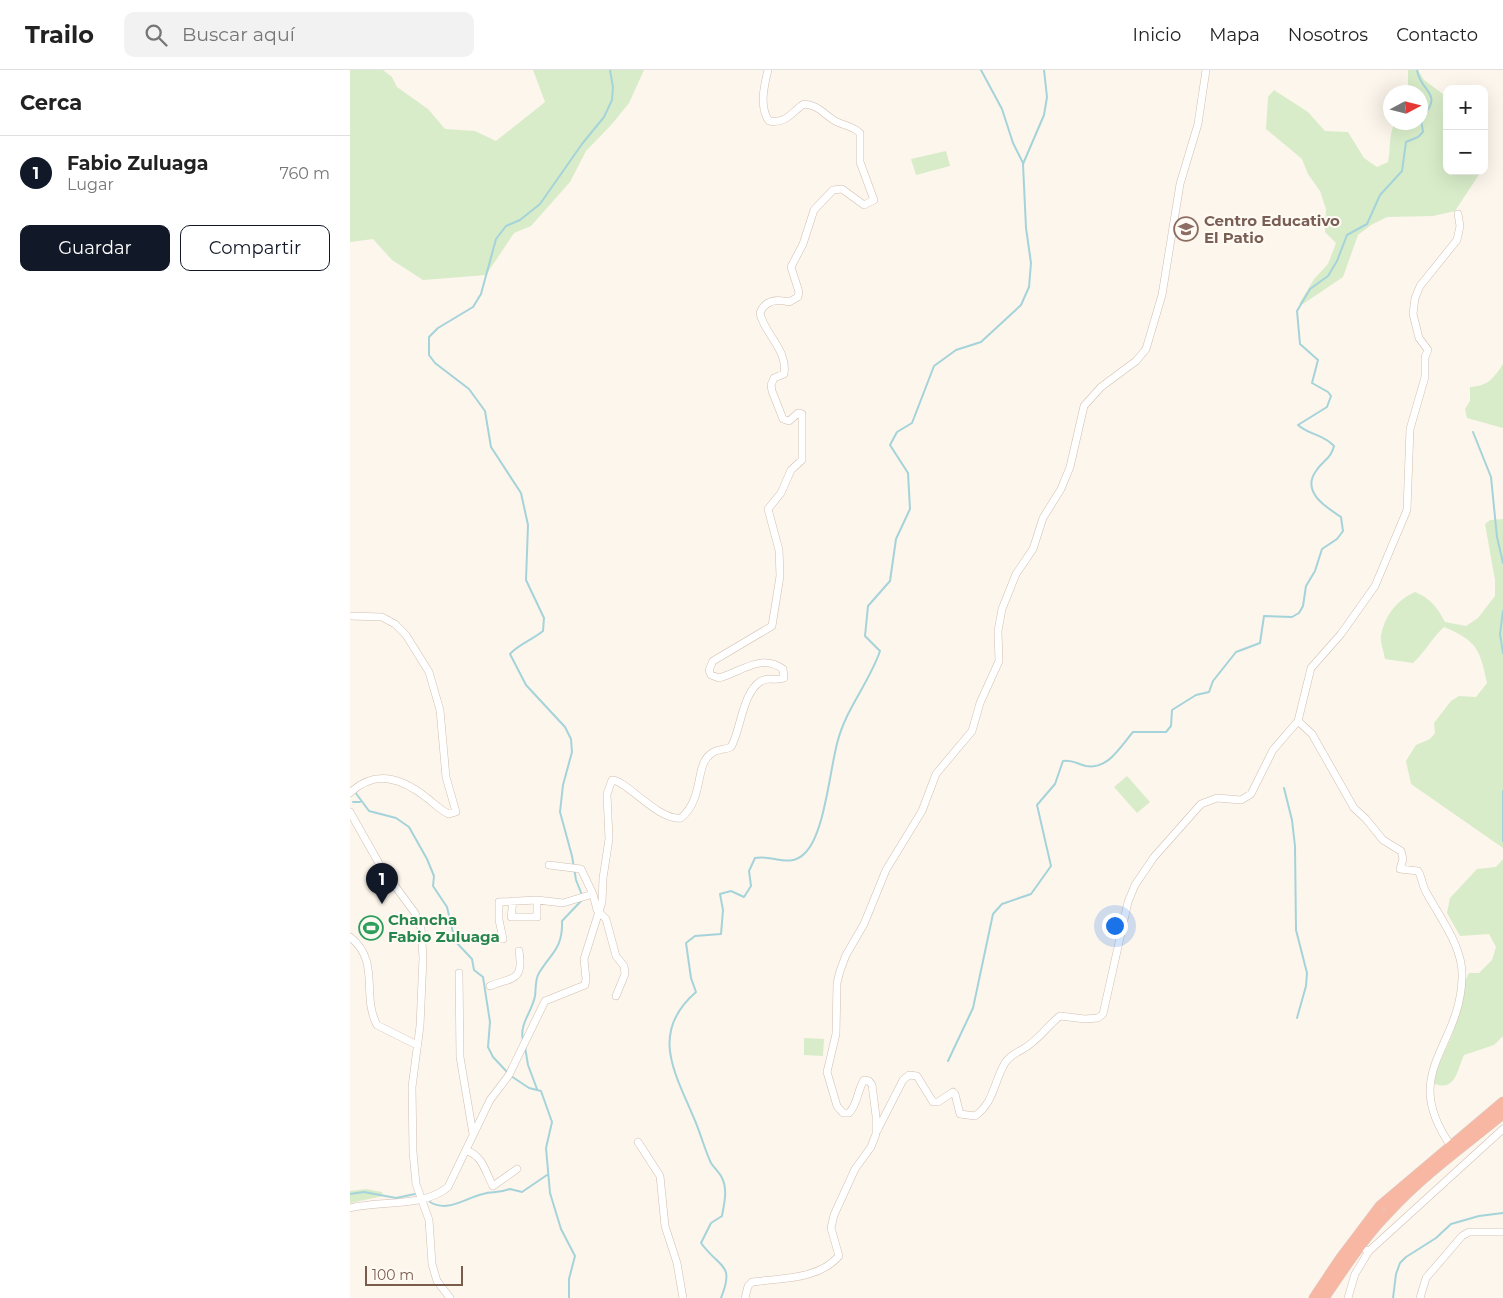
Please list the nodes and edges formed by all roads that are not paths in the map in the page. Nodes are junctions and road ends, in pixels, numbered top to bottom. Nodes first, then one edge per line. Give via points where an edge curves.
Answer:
1 (768, 70) edge
2 (1206, 70) edge
3 (1458, 214) dead end
4 (350, 616) edge
5 (1298, 721) junction
6 (354, 790) edge
7 (350, 812) edge
8 (549, 865) dead end
9 (591, 895) junction
10 (537, 900) junction
11 (513, 901) junction
12 (600, 911) junction
13 (350, 937) edge
14 (503, 939) dead end
15 (518, 950) dead end
16 (459, 973) dead end
17 (490, 986) dead end
18 (616, 996) dead end
19 (416, 1045) junction
20 (1503, 1102) edge
21 (1503, 1114) edge
22 (1503, 1129) edge
23 (473, 1134) junction
24 (876, 1134) junction
25 (638, 1142) dead end
26 (1451, 1146) junction
27 (466, 1150) junction
28 (518, 1169) dead end
29 (420, 1198) junction
30 (350, 1208) edge
31 (1503, 1232) edge
32 (1365, 1249) junction
33 (450, 1298) edge
34 (683, 1298) edge
35 (745, 1298) edge
36 (1314, 1298) edge
37 (1324, 1298) edge
38 (1348, 1298) edge
39 (1420, 1298) edge

1 - 12 street via 764,104 769,121 778,123 788,119 804,104 818,107 834,120 860,132 860,162 874,200 864,205 842,189 833,190 814,210 791,267 798,297 789,302 771,301 760,313 782,354 784,374 774,378 771,385 783,419 789,421 798,413 802,414 802,460 791,470 781,493 768,509 780,556 772,626 713,660 709,670 711,675 719,678 751,664 769,663 780,667 785,674 780,680 766,679 756,685 731,747 711,753 707,758 700,774 696,798 681,818 669,817 635,796 618,780 612,780 607,794 609,839
2 - 24 street via 1198,124 1180,184 1162,295 1146,349 1136,361 1100,387 1084,406 1070,467 1005,601 998,632 999,661 980,703 972,731 936,774 922,811 886,870 840,972 836,1034 828,1080 837,1106 843,1113 849,1113 855,1105 864,1080 872,1084
3 - 5 street via 1457,240 1420,286 1415,298 1413,314 1419,338 1428,350 1410,429 1407,510 1375,586 1338,638 1311,668
4 - 6 street via 382,617 396,624 429,672 440,710 446,777 456,812 443,812 411,786 400,782 375,778
5 - 24 street via 1276,746 1251,794 1241,800 1217,798 1201,804 1154,857 1135,885 1128,902 1103,1014 1092,1019 1060,1016 1055,1019 1033,1042 1009,1058 989,1100 975,1116 960,1114 952,1092 933,1102 917,1076 909,1076 903,1080
5 - 26 street via 1312,734 1354,808 1383,840 1401,851 1400,869 1418,871 1426,892 1442,916 1461,966 1461,997 1428,1088 1434,1117
7 - 19 street via 380,867 419,920 423,958
8 - 9 street via 581,869
9 - 10 street via 563,903
9 - 12 street via 596,910
10 - 11 street
10 - 11 street via 538,917 511,916
11 - 14 street via 499,902
12 - 18 street via 606,919 616,956 624,966 625,974
12 - 23 street via 584,959 585,985 544,1001 510,1074 490,1100
13 - 19 street via 364,949 377,1025
15 - 17 street via 521,963 517,973 506,982
16 - 23 street via 460,1057
19 - 29 street via 412,1088 413,1152
20 - 26 highway
21 - 32 highway via 1404,1196 1372,1231
22 - 32 street
23 - 27 street
24 - 35 street via 872,1147 855,1169 834,1215 831,1228 839,1256 820,1271 752,1282 744,1294
25 - 34 street via 660,1176 665,1226 677,1263
26 - 36 highway via 1369,1218
27 - 28 street via 484,1164 493,1186
27 - 29 street via 448,1187 441,1193
29 - 30 street
29 - 33 street via 429,1220 432,1264 437,1281
31 - 39 street via 1469,1232 1462,1236 1426,1278
32 - 37 highway
32 - 38 street

